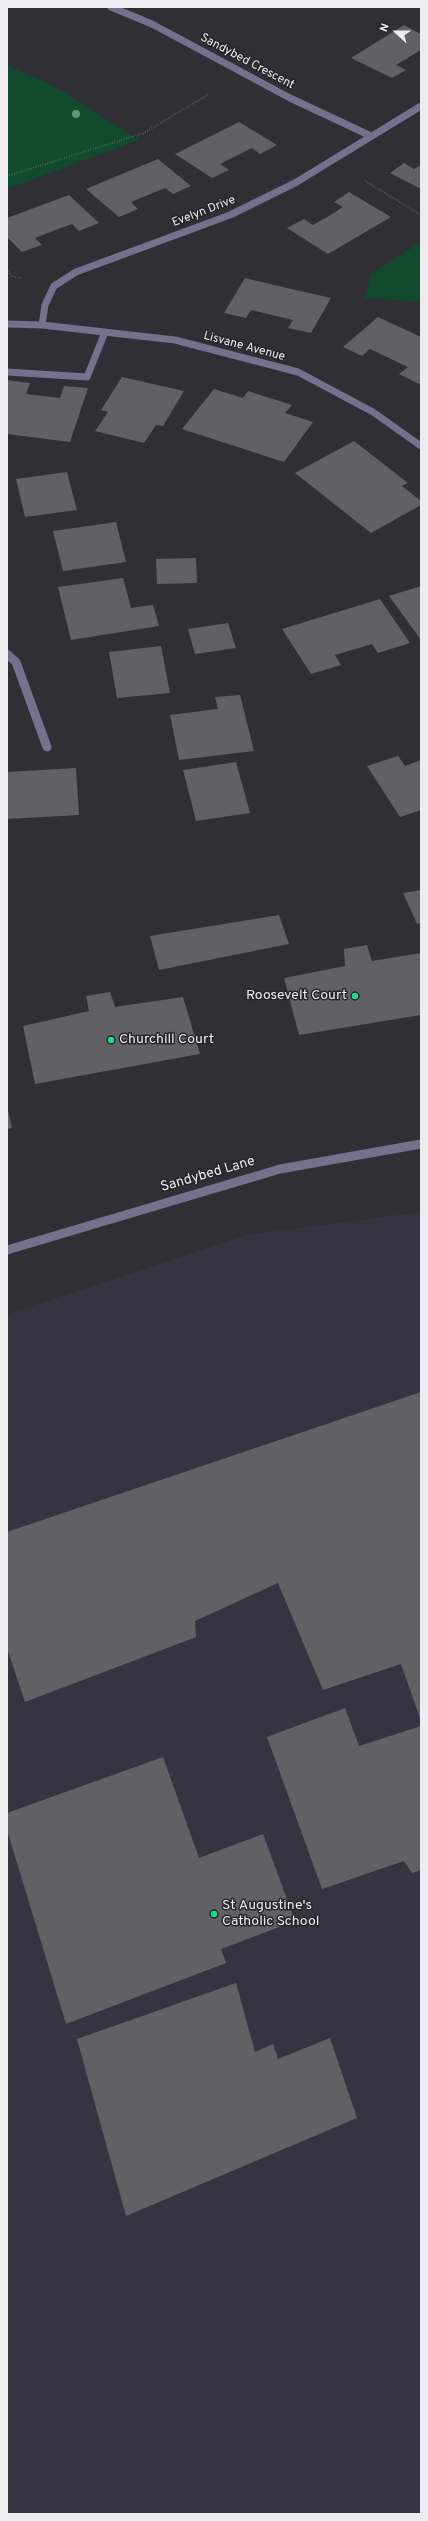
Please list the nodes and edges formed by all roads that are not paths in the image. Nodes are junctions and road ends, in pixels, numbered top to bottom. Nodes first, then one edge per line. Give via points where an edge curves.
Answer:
1 (111, 7) edge
2 (421, 106) edge
3 (371, 136) junction
4 (7, 324) edge
5 (42, 325) junction
6 (104, 332) junction
7 (7, 372) edge
8 (421, 446) edge
9 (7, 654) edge
10 (48, 747) dead end
11 (421, 1144) edge
12 (7, 1250) edge

1 - 3 street, Sandybed Crescent via 152,24
2 - 3 street, Evelyn Drive
3 - 5 street, Evelyn Drive via 295,183 230,215 76,272 54,286 45,305
4 - 5 street
5 - 6 street, Lisvane Avenue
6 - 7 street via 87,378
6 - 8 street, Lisvane Avenue via 175,340 298,372 373,412
9 - 10 street via 16,662
11 - 12 street, Sandybed Lane via 280,1169

